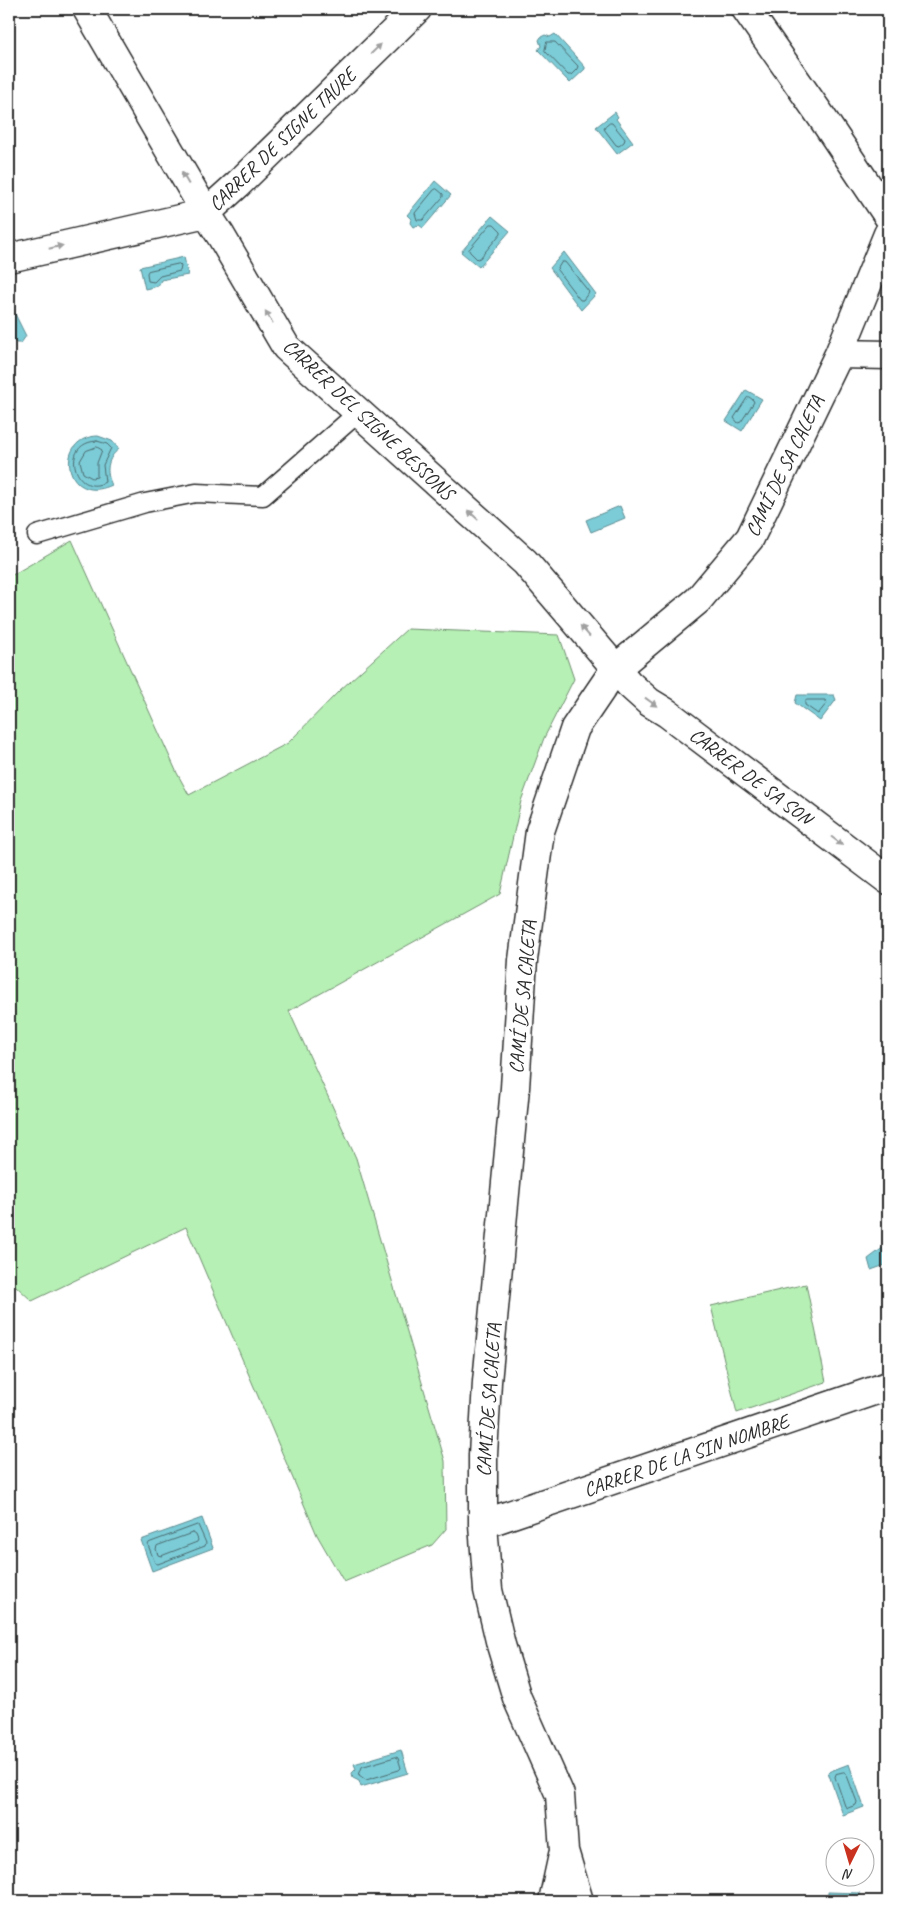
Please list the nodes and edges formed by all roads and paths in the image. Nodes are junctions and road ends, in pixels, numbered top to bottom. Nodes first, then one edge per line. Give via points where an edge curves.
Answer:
1 (87, 9) edge
2 (417, 9) edge
3 (746, 9) edge
4 (206, 213) junction
5 (888, 233) edge
6 (9, 258) edge
7 (839, 354) junction
8 (888, 355) edge
9 (359, 412) junction
10 (37, 535) dead end
11 (615, 669) junction
12 (888, 880) edge
13 (888, 1386) edge
14 (483, 1524) junction
15 (564, 1852) junction
16 (553, 1901) edge
17 (579, 1901) edge

4 -> 1 street, CARRER DEL SIGNE BESSONS
4 -> 2 street, CARRER DE SIGNE TAURE
3 - 5 street via 821,116
6 -> 4 street, CARRER DE SIGNE TAURE
9 -> 4 street, CARRER DEL SIGNE BESSONS via 286,347
5 - 7 street, CAMÍ DE SA CALETA
7 - 8 street
7 - 11 street, CAMÍ DE SA CALETA via 750,538 698,600
9 - 10 lane via 263,496 196,493 145,503
11 -> 9 street, CARRER DEL SIGNE BESSONS via 525,562
11 -> 12 street, CARRER DE SA SON via 649,702
11 - 14 street, CAMÍ DE SA CALETA via 575,728 540,831 523,960 515,1088 487,1382
13 - 14 street, CARRER DE LA SIN NOMBRE
14 - 15 street, CAMÍ DE SA CALETA via 488,1590 501,1645 517,1698 560,1795
15 - 16 street, CAMÍ DE SA CALETA
15 - 17 street, CAMÍ DE SA CALETA

